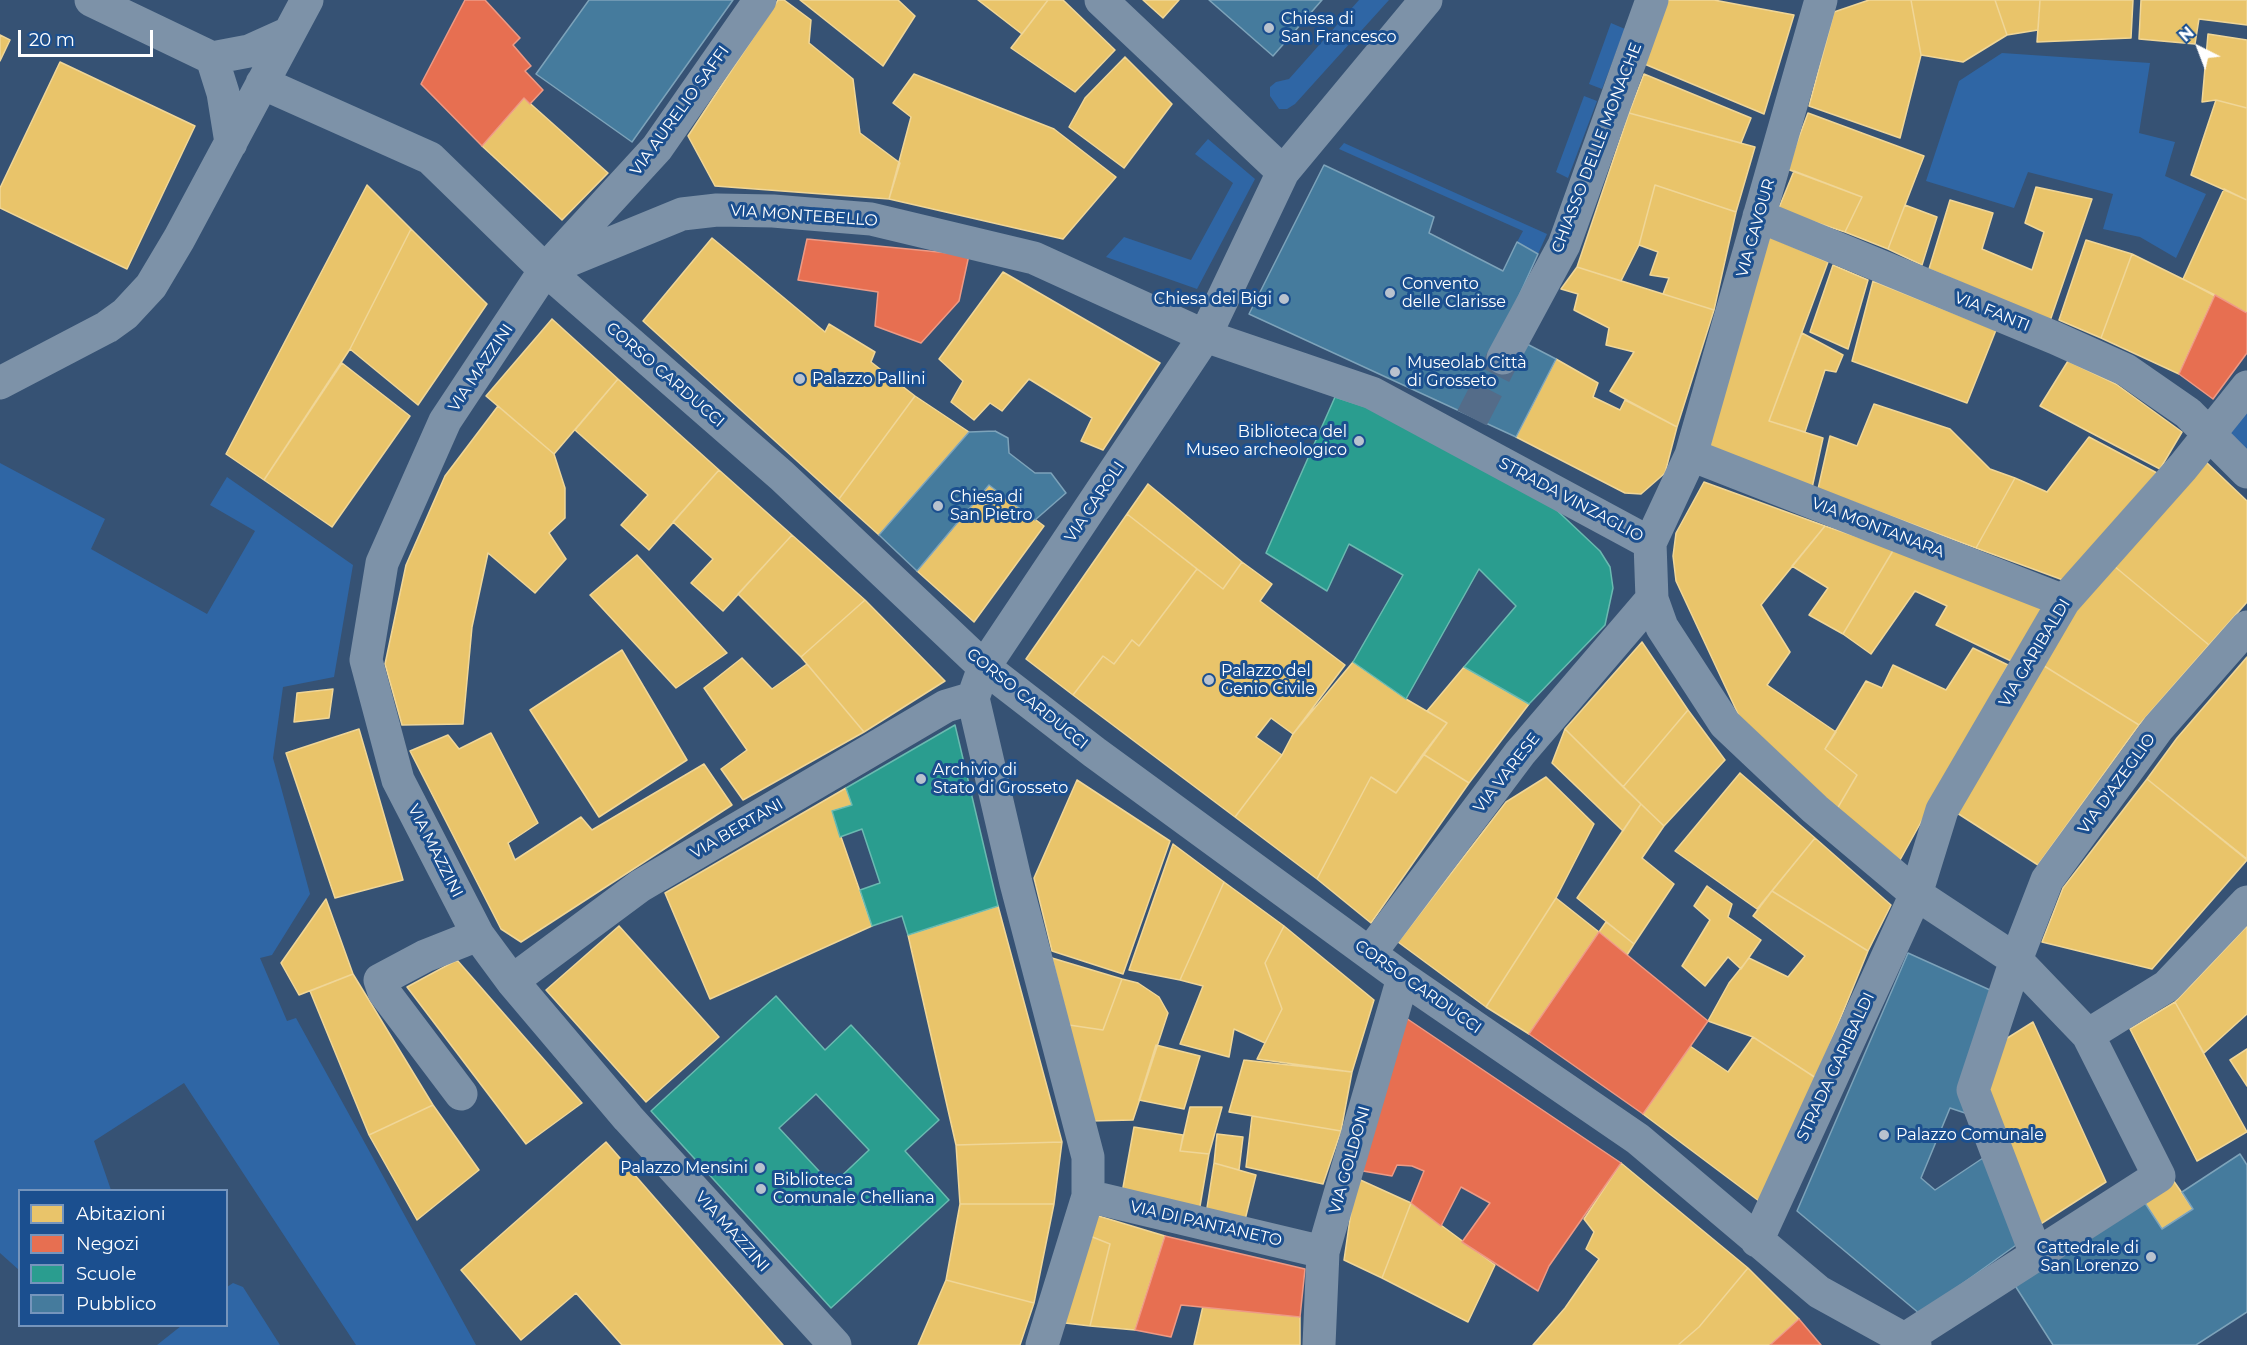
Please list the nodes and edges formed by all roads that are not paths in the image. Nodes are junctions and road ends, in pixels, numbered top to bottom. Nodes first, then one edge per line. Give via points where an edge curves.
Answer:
1 (92, 0) edge
2 (307, 0) edge
3 (760, 0) edge
4 (1101, 0) edge
5 (1426, 0) edge
6 (1652, 0) edge
7 (1821, 0) edge
8 (289, 33) junction
9 (212, 58) junction
10 (262, 83) junction
11 (231, 143) junction
12 (1283, 172) junction
13 (1760, 216) junction
14 (545, 270) junction
15 (1204, 336) junction
16 (1503, 358) tunnel mouth
17 (0, 383) edge
18 (2247, 387) edge
19 (2209, 435) junction
20 (1691, 455) junction
21 (2247, 472) edge
22 (1650, 543) junction
23 (1652, 599) junction
24 (2064, 601) junction
25 (2247, 627) edge
26 (984, 667) junction
27 (974, 698) junction
28 (1916, 894) junction
29 (2247, 902) edge
30 (478, 934) junction
31 (1370, 953) junction
32 (2016, 960) junction
33 (1403, 978) junction
34 (512, 981) junction
35 (2088, 1035) junction
36 (461, 1094) dead end
37 (1088, 1196) junction
38 (1756, 1241) junction
39 (1323, 1252) junction
40 (2036, 1254) junction
41 (1910, 1342) edge
42 (835, 1345) edge
43 (1042, 1345) edge
44 (1319, 1345) edge

1 - 9 street
2 - 8 street
3 - 14 street, VIA AURELIO SAFFI via 657,148
4 - 12 street
5 - 12 street, VIA CAROLI
6 - 16 street, CHIASSO DELLE MONACHE via 1564,245
7 - 13 street, VIA CAVOUR
8 - 9 street via 249,51
8 - 10 street
9 - 11 street via 223,93
10 - 11 street
10 - 14 street, CORSO CARDUCCI via 430,158
11 - 17 street via 151,286 125,314
12 - 15 street, VIA CAROLI
13 - 19 street, VIA FANTI via 2126,370 2188,413
13 - 20 street, VIA CAVOUR
14 - 15 street, VIA MONTEBELLO via 682,214 772,211 871,219 1034,258
14 - 26 street, CORSO CARDUCCI via 783,476
14 - 30 street, VIA MAZZINI via 445,421 382,563 366,660 398,780
15 - 22 street, STRADA VINZAGLIO via 1466,429
15 - 26 street, VIA CAROLI
18 - 19 street, VIA GARIBALDI
19 - 21 street, VIA FANTI
19 - 24 street, VIA GARIBALDI
20 - 22 street, VIA CAVOUR
20 - 24 street, VIA MONTANARA
22 - 23 street, STRADA VINZAGLIO
23 - 28 street, STRADA VINZAGLIO via 1662,627 1725,724 1815,809
23 - 31 street, VIA VARESE via 1520,753
24 - 28 street, VIA GARIBALDI via 1942,810
25 - 32 street, VIA D'AZEGLIO via 2158,728 2048,880
26 - 27 street, VIA CAROLI
26 - 31 street, CORSO CARDUCCI
27 - 34 street, VIA BERTANI via 946,706 640,886
27 - 37 street via 1016,883 1088,1158
28 - 32 street, STRADA VINZAGLIO
28 - 38 street, STRADA GARIBALDI
29 - 35 street via 2167,986
30 - 34 street, VIA MAZZINI
30 - 36 street via 425,956 380,981 384,992
31 - 33 street, CORSO CARDUCCI
32 - 35 street, STRADA VINZAGLIO
32 - 40 street, VIA D'AZEGLIO via 1973,1090
33 - 38 street, CORSO CARDUCCI via 1638,1139
33 - 39 street, VIA GOLDONI
34 - 42 street, VIA MAZZINI via 628,1118
35 - 40 street, STRADA VINZAGLIO via 2158,1176
37 - 39 street, VIA DI PANTANETO
37 - 43 street
38 - 41 street, CORSO CARDUCCI via 1819,1292
39 - 44 street, VIA GOLDONI
40 - 41 street

